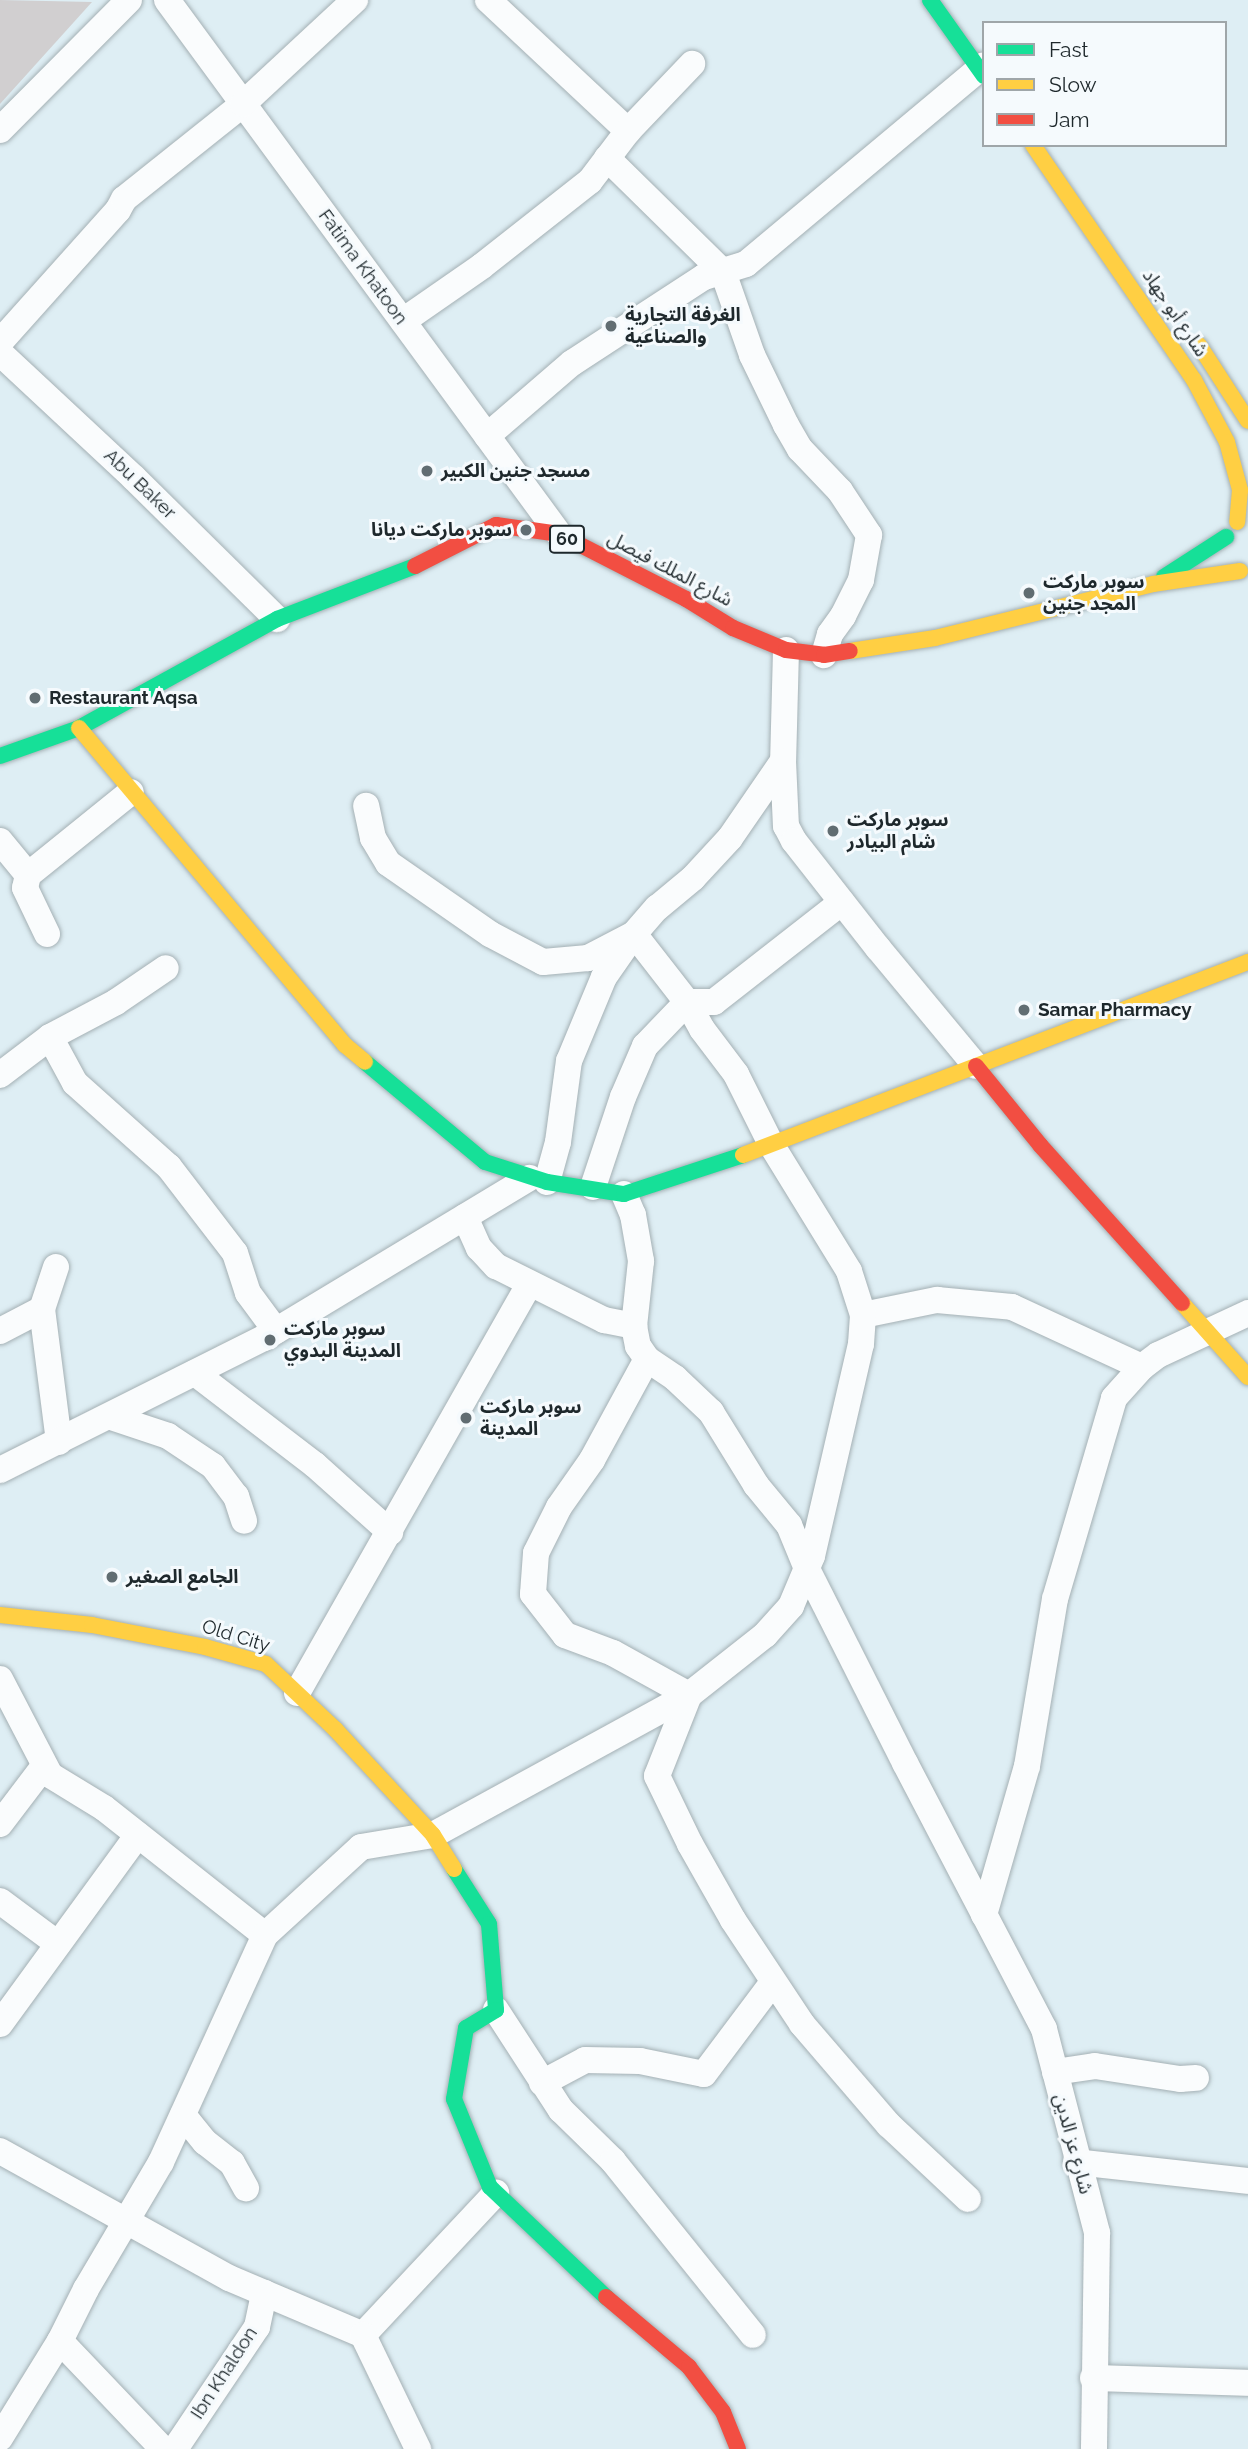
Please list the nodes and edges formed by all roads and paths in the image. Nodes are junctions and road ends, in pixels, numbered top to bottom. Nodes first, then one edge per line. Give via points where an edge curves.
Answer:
1 (129, 0) edge
2 (167, 0) edge
3 (355, 0) edge
4 (488, 0) edge
5 (930, 0) edge
6 (692, 64) dead end
7 (982, 70) edge
8 (243, 104) junction
9 (0, 130) edge
10 (628, 131) junction
11 (1034, 147) edge
12 (607, 158) junction
13 (723, 272) junction
14 (403, 321) junction
15 (1193, 336) dead end
16 (0, 342) edge
17 (0, 353) edge
18 (1248, 421) edge
19 (487, 436) junction
20 (1243, 519) edge
21 (559, 534) junction
22 (1226, 537) junction
23 (1244, 572) edge
24 (1153, 583) junction
25 (277, 619) junction
26 (786, 650) junction
27 (824, 655) junction
28 (79, 728) junction
29 (0, 756) edge
30 (783, 761) junction
31 (131, 792) junction
32 (366, 806) dead end
33 (0, 841) edge
34 (28, 874) junction
35 (842, 902) junction
36 (47, 934) dead end
37 (634, 934) junction
38 (1248, 962) edge
39 (166, 968) dead end
40 (687, 1002) junction
41 (50, 1037) junction
42 (976, 1066) junction
43 (0, 1074) edge
44 (772, 1146) junction
45 (538, 1180) junction
46 (593, 1187) junction
47 (624, 1194) junction
48 (465, 1217) junction
49 (55, 1267) dead end
50 (529, 1284) junction
51 (42, 1309) junction
52 (1248, 1313) edge
53 (863, 1315) junction
54 (634, 1326) junction
55 (0, 1331) edge
56 (276, 1331) junction
57 (1208, 1331) junction
58 (648, 1359) junction
59 (1142, 1367) junction
60 (195, 1373) junction
61 (1248, 1377) edge
62 (111, 1417) junction
63 (59, 1442) junction
64 (0, 1470) edge
65 (244, 1521) dead end
66 (390, 1532) junction
67 (808, 1571) junction
68 (0, 1615) edge
69 (0, 1679) edge
70 (297, 1693) junction
71 (689, 1695) junction
72 (44, 1766) junction
73 (0, 1824) edge
74 (138, 1835) junction
75 (433, 1835) junction
76 (0, 1901) edge
77 (984, 1915) junction
78 (265, 1935) junction
79 (58, 1944) junction
80 (773, 1982) junction
81 (496, 2010) junction
82 (2, 2019) edge
83 (1055, 2072) junction
84 (1196, 2078) dead end
85 (542, 2083) junction
86 (183, 2115) junction
87 (0, 2151) edge
88 (1076, 2162) junction
89 (1248, 2181) edge
90 (246, 2188) dead end
91 (496, 2193) junction
92 (968, 2199) dead end
93 (127, 2221) junction
94 (264, 2293) junction
95 (363, 2335) junction
96 (753, 2335) dead end
97 (60, 2341) junction
98 (1093, 2378) junction
99 (1248, 2383) edge
100 (0, 2438) edge
101 (163, 2449) edge
102 (175, 2449) edge
103 (418, 2449) edge
104 (738, 2449) edge
105 (1094, 2449) edge

1 - 9 street
2 - 8 street, Fatima Khatoon
3 - 8 street
4 - 10 street
5 - 7 street
6 - 10 street
7 - 13 street via 746,264
8 - 14 street, Fatima Khatoon
8 - 16 street via 124,199
10 - 12 street
11 - 20 street, شارع أبو جهاد via 1194,380 1231,453
12 - 13 street
12 - 14 street via 590,181
13 - 19 street via 704,277 572,363
13 - 27 street via 752,355 786,425 869,535 861,580 830,634
14 - 19 street, Fatima Khatoon
15 - 18 street, شارع أبو جهاد
17 - 25 street, Abu Baker
19 - 21 street, Fatima Khatoon
20 - 22 street, 60
21 - 25 street, شارع الملك فيصل / 60 via 496,525 402,573
21 - 26 street, شارع الملك فيصل / 60 via 733,628
22 - 23 street, 60 via 1227,556
22 - 24 street, 60
23 - 24 street, 60
24 - 27 street, شارع الملك فيصل / 60 via 935,638
25 - 28 street, شارع الملك فيصل / 60
26 - 27 street, شارع الملك فيصل / 60
26 - 30 street
28 - 29 street, شارع الملك فيصل / 60
28 - 31 street
30 - 35 street via 786,826
30 - 37 street via 730,838
31 - 34 street
31 - 45 street via 345,1045 485,1162
32 - 37 street via 373,838 388,863 490,933 543,962 589,957
33 - 34 street
34 - 36 street via 25,888
35 - 40 street via 714,1002
35 - 42 street
37 - 40 street
37 - 45 street via 601,982 573,1046 563,1087 558,1142
38 - 42 street
39 - 41 street via 116,1002
40 - 44 street via 736,1074
40 - 46 street via 645,1046
41 - 43 street
41 - 56 street via 75,1083 169,1167 235,1252 248,1293
42 - 44 street
42 - 57 street via 1041,1146
44 - 47 street
44 - 53 street via 849,1271
45 - 46 street
45 - 48 street
46 - 47 street
47 - 54 street via 633,1215 642,1266
48 - 50 street via 484,1257
48 - 56 street
49 - 51 street
50 - 54 street via 604,1320
50 - 66 street
51 - 55 street
51 - 63 street
52 - 57 street
53 - 59 street via 937,1300 1012,1307
53 - 67 street via 861,1343
54 - 58 street via 635,1338
56 - 60 street
57 - 59 street
57 - 61 street
58 - 67 street, شارع عز الدين via 711,1412 756,1485 789,1525
58 - 71 street via 536,1553 533,1594 565,1635 613,1653
59 - 77 street via 1114,1398 1066,1560 1046,1640 1027,1766
60 - 62 street
60 - 66 street via 315,1465
62 - 63 street
62 - 65 street via 158,1432 206,1460 230,1486
63 - 64 street
66 - 70 street
67 - 71 street via 779,1621
67 - 77 street, شارع عز الدين
68 - 70 street, Old City via 92,1625 205,1647 266,1664
69 - 72 street
70 - 75 street, Old City
71 - 75 street
71 - 80 street via 657,1776 724,1907
72 - 73 street
72 - 74 street via 54,1778
74 - 78 street
74 - 79 street
75 - 78 street via 361,1847
75 - 81 street, Old City via 489,1924
76 - 79 street
77 - 83 street, شارع عز الدين via 1044,2029
78 - 86 street
79 - 82 street
80 - 85 street via 704,2074 640,2061 585,2060
80 - 92 street via 866,2100
81 - 85 street
81 - 91 street via 466,2028 454,2099
83 - 84 street via 1095,2066
83 - 88 street, شارع عز الدين
85 - 96 street via 574,2125 614,2161
86 - 90 street via 205,2142 232,2162
86 - 93 street
87 - 93 street
88 - 89 street
88 - 98 street, شارع عز الدين via 1097,2233
91 - 95 street
91 - 104 street via 599,2291 690,2367 723,2412
93 - 94 street
93 - 97 street
94 - 95 street
94 - 102 street, Ibn Khaldon via 257,2327
95 - 103 street
97 - 100 street
97 - 101 street
98 - 99 street
98 - 105 street, شارع عز الدين

